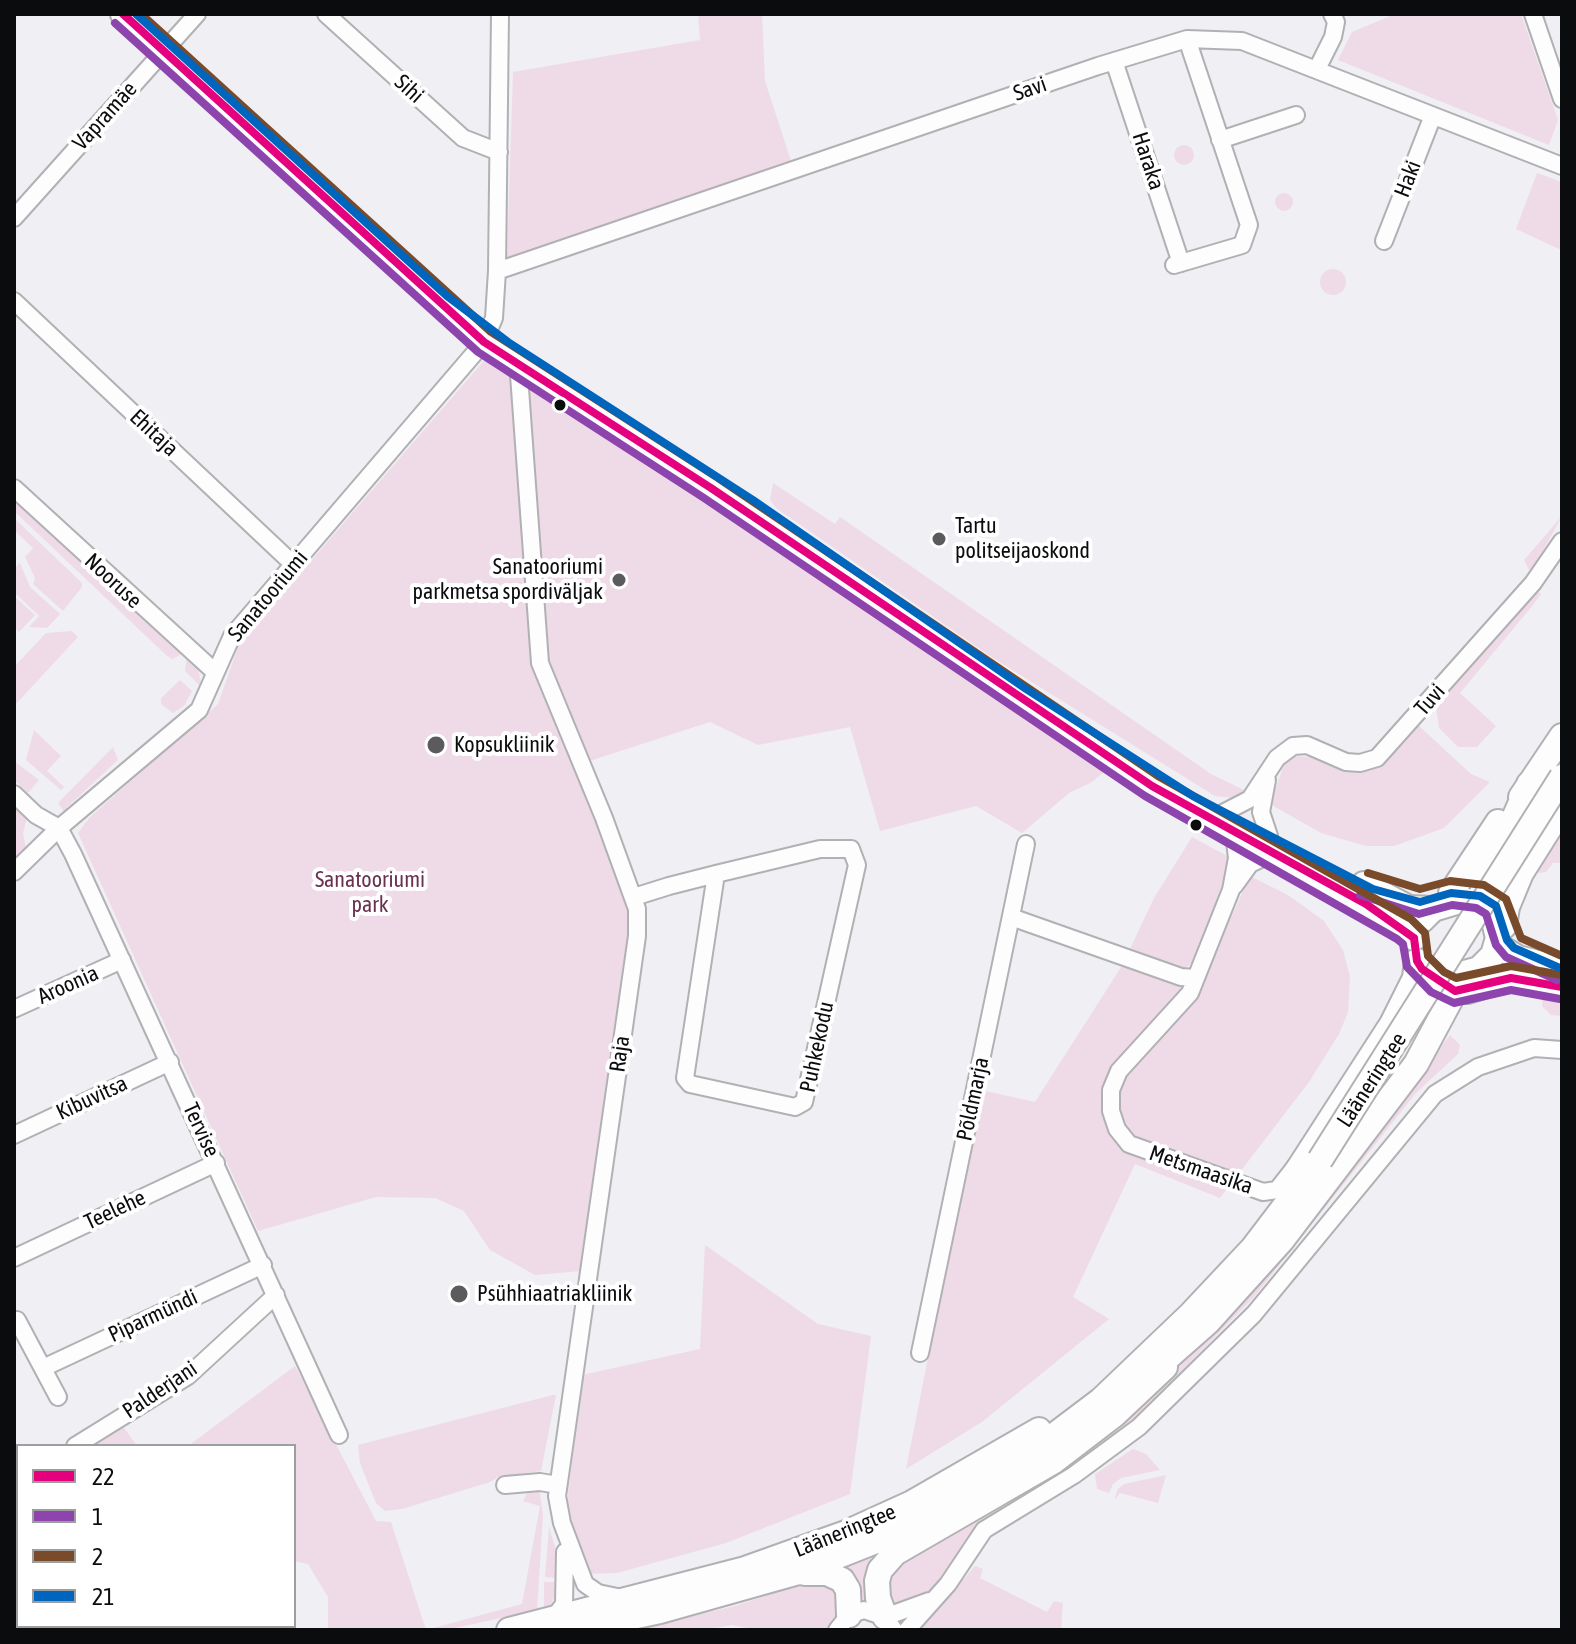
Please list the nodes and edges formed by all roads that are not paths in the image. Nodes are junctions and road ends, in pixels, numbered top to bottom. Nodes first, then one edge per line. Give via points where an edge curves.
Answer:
1 (123, 14) edge
2 (136, 14) edge
3 (197, 14) edge
4 (326, 14) edge
5 (500, 14) edge
6 (1533, 14) edge
7 (1334, 18) edge
8 (1187, 39) junction
9 (166, 48) junction
10 (1114, 61) junction
11 (1317, 69) junction
12 (1562, 99) edge
13 (1296, 115) dead end
14 (1432, 118) junction
15 (1220, 140) junction
16 (499, 152) junction
17 (1560, 161) edge
18 (14, 218) edge
19 (1384, 241) dead end
20 (497, 271) junction
21 (14, 301) edge
22 (487, 336) junction
23 (514, 362) junction
24 (14, 488) edge
25 (1562, 541) edge
26 (293, 564) junction
27 (215, 672) junction
28 (1562, 736) edge
29 (1268, 775) junction
30 (1562, 777) edge
31 (14, 794) edge
32 (1562, 808) edge
33 (1229, 823) junction
34 (59, 828) junction
35 (1026, 844) dead end
36 (1271, 845) junction
37 (14, 872) edge
38 (716, 874) junction
39 (1231, 890) junction
40 (634, 897) junction
41 (1370, 897) junction
42 (1462, 899) junction
43 (1011, 917) junction
44 (1418, 941) junction
45 (1503, 941) junction
46 (122, 960) junction
47 (1489, 974) junction
48 (1555, 976) edge
49 (1195, 978) junction
50 (1456, 986) junction
51 (14, 1009) edge
52 (1562, 1050) edge
53 (170, 1062) junction
54 (14, 1135) edge
55 (1316, 1155) junction
56 (216, 1163) junction
57 (14, 1258) edge
58 (263, 1265) junction
59 (276, 1295) junction
60 (17, 1320) dead end
61 (1180, 1348) junction
62 (920, 1353) dead end
63 (1147, 1354) junction
64 (43, 1368) junction
65 (58, 1397) dead end
66 (1036, 1431) junction
67 (339, 1435) dead end
68 (78, 1444) edge
69 (1011, 1468) junction
70 (505, 1485) dead end
71 (558, 1485) junction
72 (562, 1523) junction
73 (795, 1573) junction
74 (934, 1598) junction
75 (633, 1599) junction
76 (843, 1623) edge
77 (890, 1624) edge
78 (561, 1625) edge
79 (509, 1630) edge
80 (907, 1630) edge

1 - 9 highway
2 - 9 highway
3 - 9 street, Vapramäe
4 - 16 street, Sihi via 463,138
5 - 16 street
6 - 12 street
7 - 11 street via 1333,37
8 - 10 street, Savi
8 - 11 street, Savi via 1242,41
8 - 15 street
9 - 18 street, Vapramäe
9 - 22 highway
10 - 15 street, Haraka via 1178,264 1242,245 1249,225
10 - 20 street, Savi
11 - 14 street, Savi
13 - 15 street
14 - 17 street, Savi
14 - 19 street, Haki
16 - 20 street
20 - 22 street
21 - 26 street, Ehitaja
22 - 23 highway
22 - 26 street, Sanatooriumi
22 - 33 highway via 753,500
23 - 33 highway via 711,488 1152,786
23 - 40 street, Raja via 540,663
24 - 27 street, Nooruse
25 - 29 street, Tuvi via 1533,583 1377,758 1346,762 1300,745 1286,749
26 - 27 street, Sanatooriumi via 232,636
27 - 34 street, Sanatooriumi via 199,710
28 - 42 highway via 1505,813
29 - 33 street, Tuvi
29 - 36 street via 1261,812
30 - 55 highway, Lääneringtee, bridge
31 - 34 street
32 - 45 highway via 1521,873 1507,907
33 - 36 highway
33 - 39 street, Metsmaasika via 1237,858
34 - 37 street, Sanatooriumi
34 - 46 street, Tervise
35 - 43 street, Põldmarja
36 - 39 street, Metsmaasika
36 - 41 highway
38 - 38 street, Puhkekodu via 835,847 851,849 857,865 804,1102 795,1107 690,1084 685,1078
38 - 40 street, Puhkekodu
39 - 49 street, Metsmaasika
40 - 71 street, Raja via 637,936
41 - 42 highway
41 - 44 highway
42 - 44 highway
42 - 44 highway via 1469,908 1439,916
42 - 45 highway via 1496,906
43 - 49 street
43 - 62 street, Põldmarja
44 - 50 highway
44 - 55 highway via 1415,978
45 - 47 highway
45 - 48 highway
45 - 50 highway
46 - 51 street, Aroonia
46 - 53 street, Tervise
47 - 48 highway
47 - 50 highway
48 - 50 highway
49 - 55 street, Metsmaasika via 1181,1005 1114,1081 1112,1119 1129,1144 1270,1193
50 - 61 highway via 1430,1043 1393,1096 1263,1262
52 - 74 street via 1534,1048 1502,1058 1460,1076 1435,1094 1254,1314 1139,1427 1074,1475 984,1530
53 - 54 street, Kibuvitsa
53 - 56 street, Tervise
55 - 63 highway, Lääneringtee via 1253,1248
55 - 66 highway via 1169,1319
56 - 57 street, Teelehe
56 - 58 street, Tervise
58 - 59 street, Tervise
58 - 64 street, Piparmündi
59 - 67 street, Tervise
59 - 68 street, Palderjani via 188,1376
60 - 64 street
61 - 69 highway via 1080,1428
61 - 77 highway via 1136,1396 1074,1447 895,1553 877,1581
63 - 66 highway, Lääneringtee
63 - 69 highway, Lääneringtee via 1101,1400
64 - 65 street
66 - 75 highway, Lääneringtee via 912,1503 846,1533 745,1569
69 - 73 highway, Lääneringtee via 896,1533
70 - 71 street
71 - 72 street, Raja
72 - 75 street, Raja via 585,1584 598,1593
72 - 78 street, Raja via 566,1589
73 - 76 highway via 821,1571 838,1577 848,1590
73 - 78 highway, Lääneringtee via 660,1611
74 - 77 street
74 - 80 street
75 - 78 highway, Lääneringtee
76 - 77 street via 864,1610
78 - 79 highway, Lääneringtee

